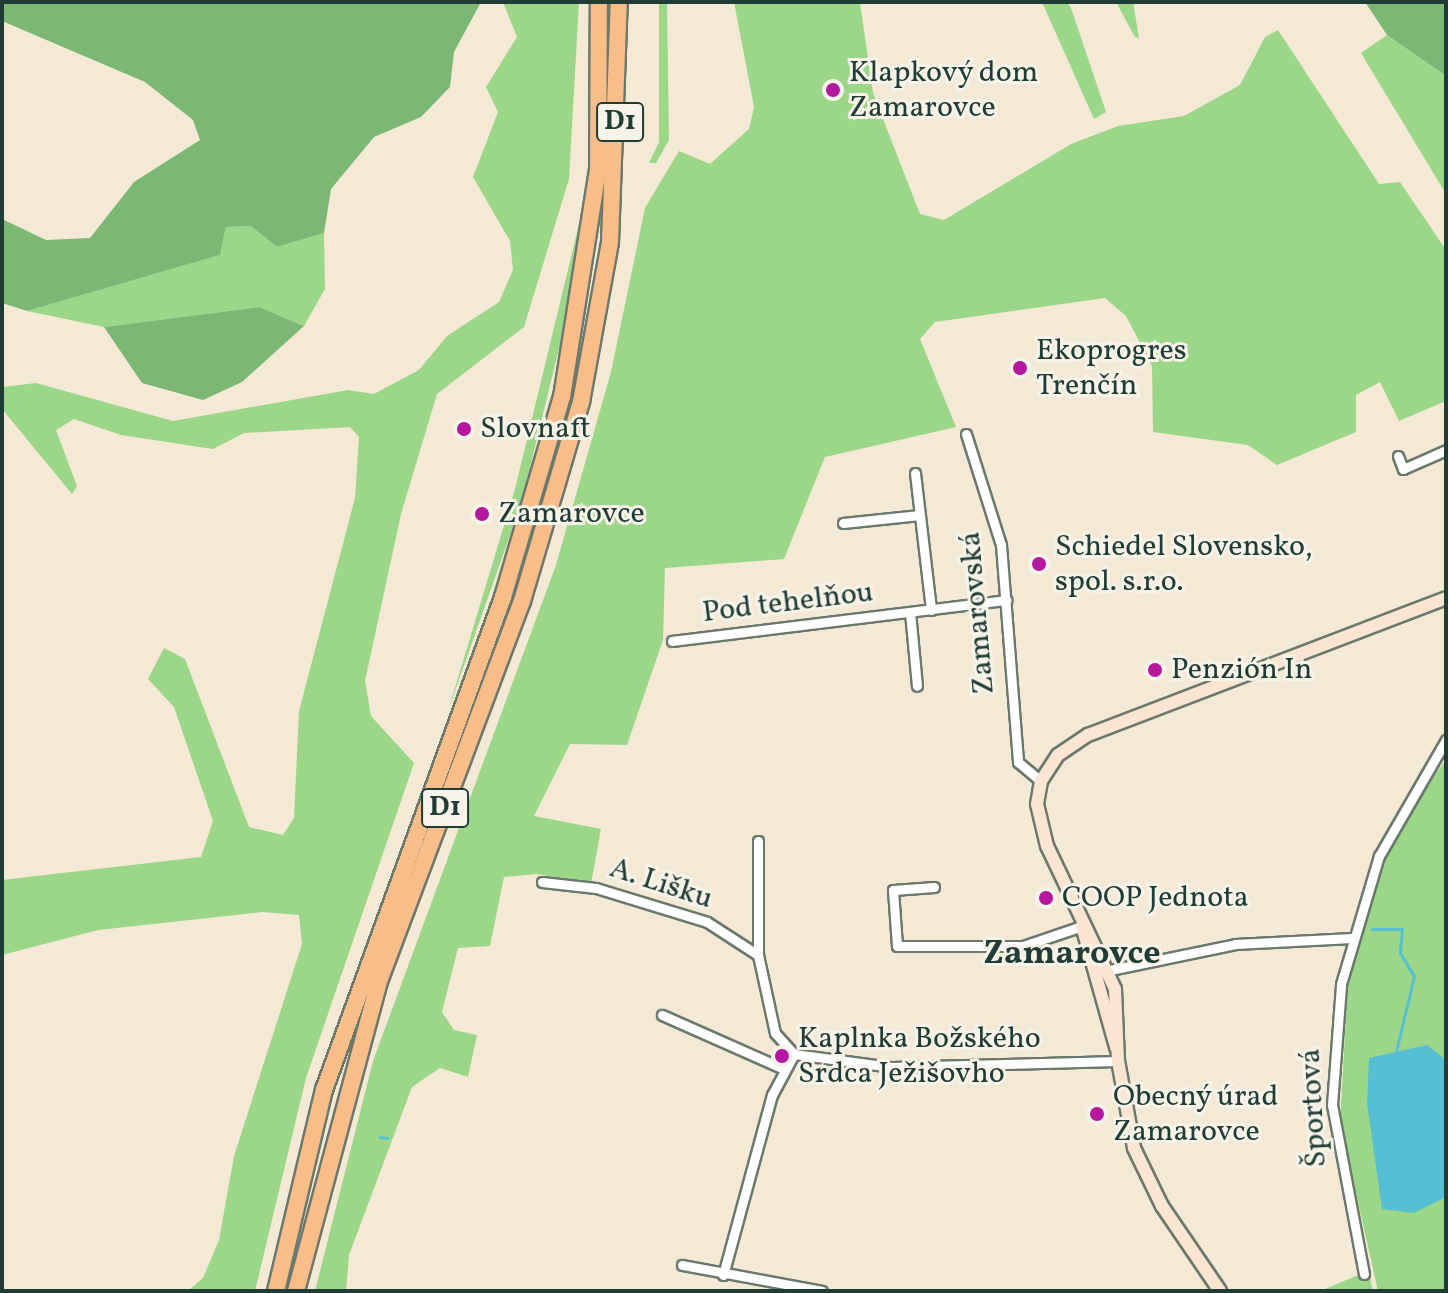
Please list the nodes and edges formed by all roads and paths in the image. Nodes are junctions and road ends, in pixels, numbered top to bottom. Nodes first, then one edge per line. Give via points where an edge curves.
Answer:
1 (599, 2) edge
2 (619, 2) edge
3 (966, 434) dead end
4 (1446, 450) edge
5 (1398, 456) dead end
6 (915, 473) dead end
7 (920, 515) junction
8 (843, 523) dead end
9 (1446, 598) edge
10 (1006, 600) junction
11 (931, 610) junction
12 (910, 612) junction
13 (672, 641) dead end
14 (917, 686) dead end
15 (1446, 740) edge
16 (1041, 781) junction
17 (758, 841) dead end
18 (542, 882) dead end
19 (934, 887) dead end
20 (1082, 926) junction
21 (1352, 938) junction
22 (758, 955) junction
23 (1110, 970) junction
24 (662, 1015) dead end
25 (794, 1054) junction
26 (1117, 1055) junction
27 (784, 1069) junction
28 (682, 1265) dead end
29 (1364, 1274) dead end
30 (723, 1275) junction
31 (276, 1291) edge
32 (296, 1291) edge
33 (822, 1291) edge
34 (1220, 1291) edge

1 - 31 highway, D1 via 598,169 562,397 503,597 324,1090
2 - 32 highway, D1 via 610,242 581,402 513,628 378,984
3 - 10 street, Zamarovská via 995,513
4 - 5 street via 1403,469
6 - 7 street
7 - 8 street
7 - 11 street
9 - 16 main road via 1088,735 1058,755
10 - 11 street, Pod tehelňou
10 - 16 street, Zamarovská via 1018,762
11 - 12 street, Pod tehelňou
12 - 13 street, Pod tehelňou
12 - 14 street, Pod tehelňou
15 - 21 street, Športová via 1392,827
16 - 20 main road via 1042,829
17 - 22 street, A. Lišku
18 - 22 street, A. Lišku via 596,888 707,922
19 - 20 street via 893,890 897,946 1023,946
20 - 23 main road
20 - 26 main road via 1087,965
21 - 23 street via 1235,944
21 - 29 street, Športová via 1331,1078 1338,1165
22 - 25 street, A. Lišku via 775,1033
23 - 26 main road
24 - 27 street
25 - 26 street via 892,1067
25 - 27 street
26 - 34 main road via 1146,1177
27 - 30 street
28 - 30 street
30 - 33 street

